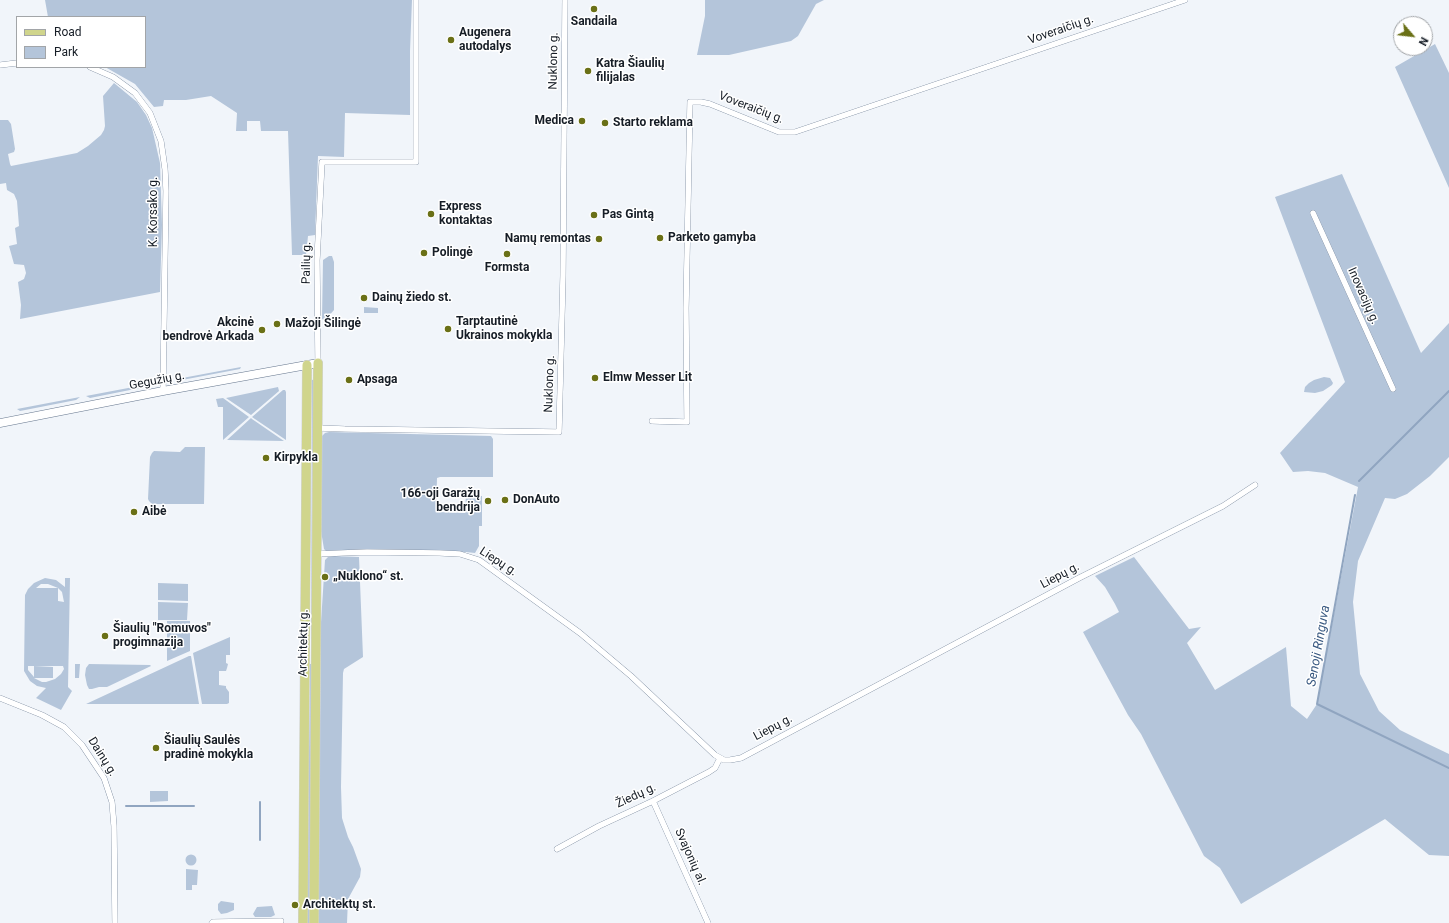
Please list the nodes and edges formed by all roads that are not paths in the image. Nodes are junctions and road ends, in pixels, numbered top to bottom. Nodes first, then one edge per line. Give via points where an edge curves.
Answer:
1 (416, 0) edge
2 (565, 0) edge
3 (1185, 0) edge
4 (16, 63) edge
5 (0, 65) edge
6 (92, 68) edge
7 (1313, 213) dead end
8 (318, 363) junction
9 (307, 365) junction
10 (1393, 389) dead end
11 (163, 391) junction
12 (652, 421) dead end
13 (0, 423) edge
14 (318, 428) junction
15 (1255, 485) dead end
16 (317, 554) junction
17 (306, 662) junction
18 (316, 662) junction
19 (0, 698) edge
20 (720, 758) junction
21 (653, 801) junction
22 (557, 849) dead end
23 (282, 921) dead end
24 (115, 923) edge
25 (212, 923) edge
26 (303, 923) edge
27 (314, 923) edge
28 (708, 923) edge

1 - 8 street, Pailių g. via 416,162 322,162 317,260
2 - 14 street, Nuklono g. via 560,432
3 - 12 street, Voveraičių g. via 795,132 779,132 710,104 690,102 686,308 687,422
4 - 5 street
6 - 11 street, K. Korsako g. via 113,77 135,93 150,113 161,141 166,191
7 - 10 street, Inovacijų g.
8 - 9 main road, Gegužių g.
8 - 14 main road, Architektų g.
9 - 11 main road, Gegužių g.
9 - 17 main road, Architektų g.
11 - 13 main road, Gegužių g.
14 - 16 main road, Architektų g.
15 - 20 street, Liepų g. via 1223,506 1073,582 741,758
16 - 18 main road, Architektų g.
16 - 20 street, Liepų g. via 440,553 460,554 480,560 580,633
17 - 18 main road
17 - 26 main road, Architektų g.
18 - 27 main road, Architektų g.
19 - 24 street, Dainų g. via 64,727 82,745 104,778 114,818
20 - 21 street, Žiedų g. via 709,772
21 - 22 street, Žiedų g. via 604,823
21 - 28 street, Svajonių al.
23 - 25 street

